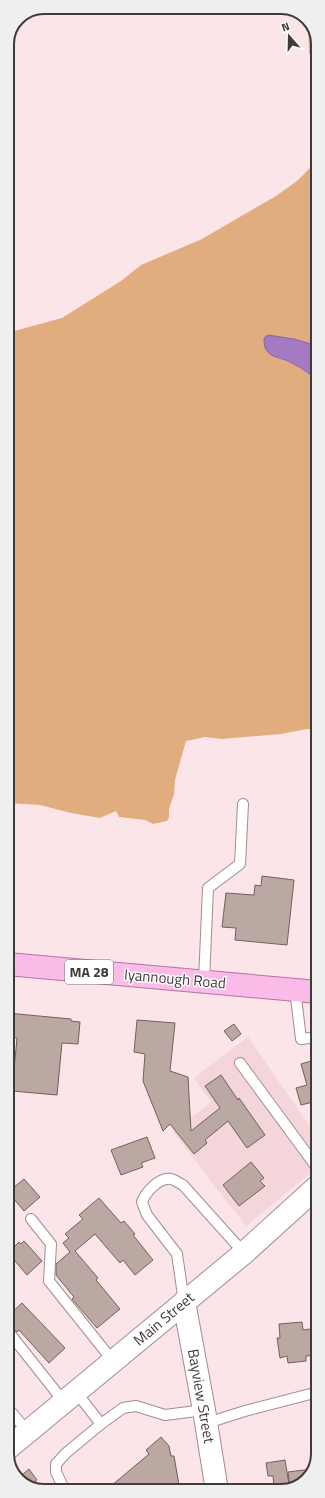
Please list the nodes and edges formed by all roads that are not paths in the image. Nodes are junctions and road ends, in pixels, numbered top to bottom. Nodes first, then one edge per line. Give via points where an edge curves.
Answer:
1 (243, 804) dead end
2 (14, 965) edge
3 (204, 981) junction
4 (295, 990) junction
5 (311, 991) edge
6 (311, 1038) edge
7 (240, 1063) dead end
8 (311, 1159) edge
9 (311, 1192) edge
10 (31, 1219) dead end
11 (244, 1253) junction
12 (184, 1302) junction
13 (14, 1337) edge
14 (113, 1361) junction
15 (311, 1394) edge
16 (70, 1397) junction
17 (14, 1415) edge
18 (206, 1416) junction
19 (102, 1424) junction
20 (28, 1432) junction
21 (14, 1443) edge
22 (62, 1484) edge
23 (216, 1484) edge

1 - 3 lane via 240,864 208,888
2 - 3 main road, Iyannough Road / MA 28
3 - 4 main road, Iyannough Road / MA 28
4 - 5 main road, Iyannough Road / MA 28
4 - 6 lane via 301,1039
7 - 8 lane
9 - 11 main road, Main Street
10 - 14 lane via 51,1244 48,1281
11 - 12 main road, Main Street
11 - 12 lane via 183,1185 171,1179 162,1181 145,1195 142,1202 147,1215 176,1254
12 - 14 main road, Main Street
12 - 18 main road, Bayview Street
13 - 16 lane
14 - 16 main road, Main Street
15 - 18 lane via 244,1411
16 - 19 lane
16 - 20 main road, Main Street
17 - 20 lane
18 - 19 lane via 165,1415 136,1406 123,1408
18 - 23 main road, Bayview Street
19 - 22 lane via 56,1464 56,1472
20 - 21 main road, Main Street

